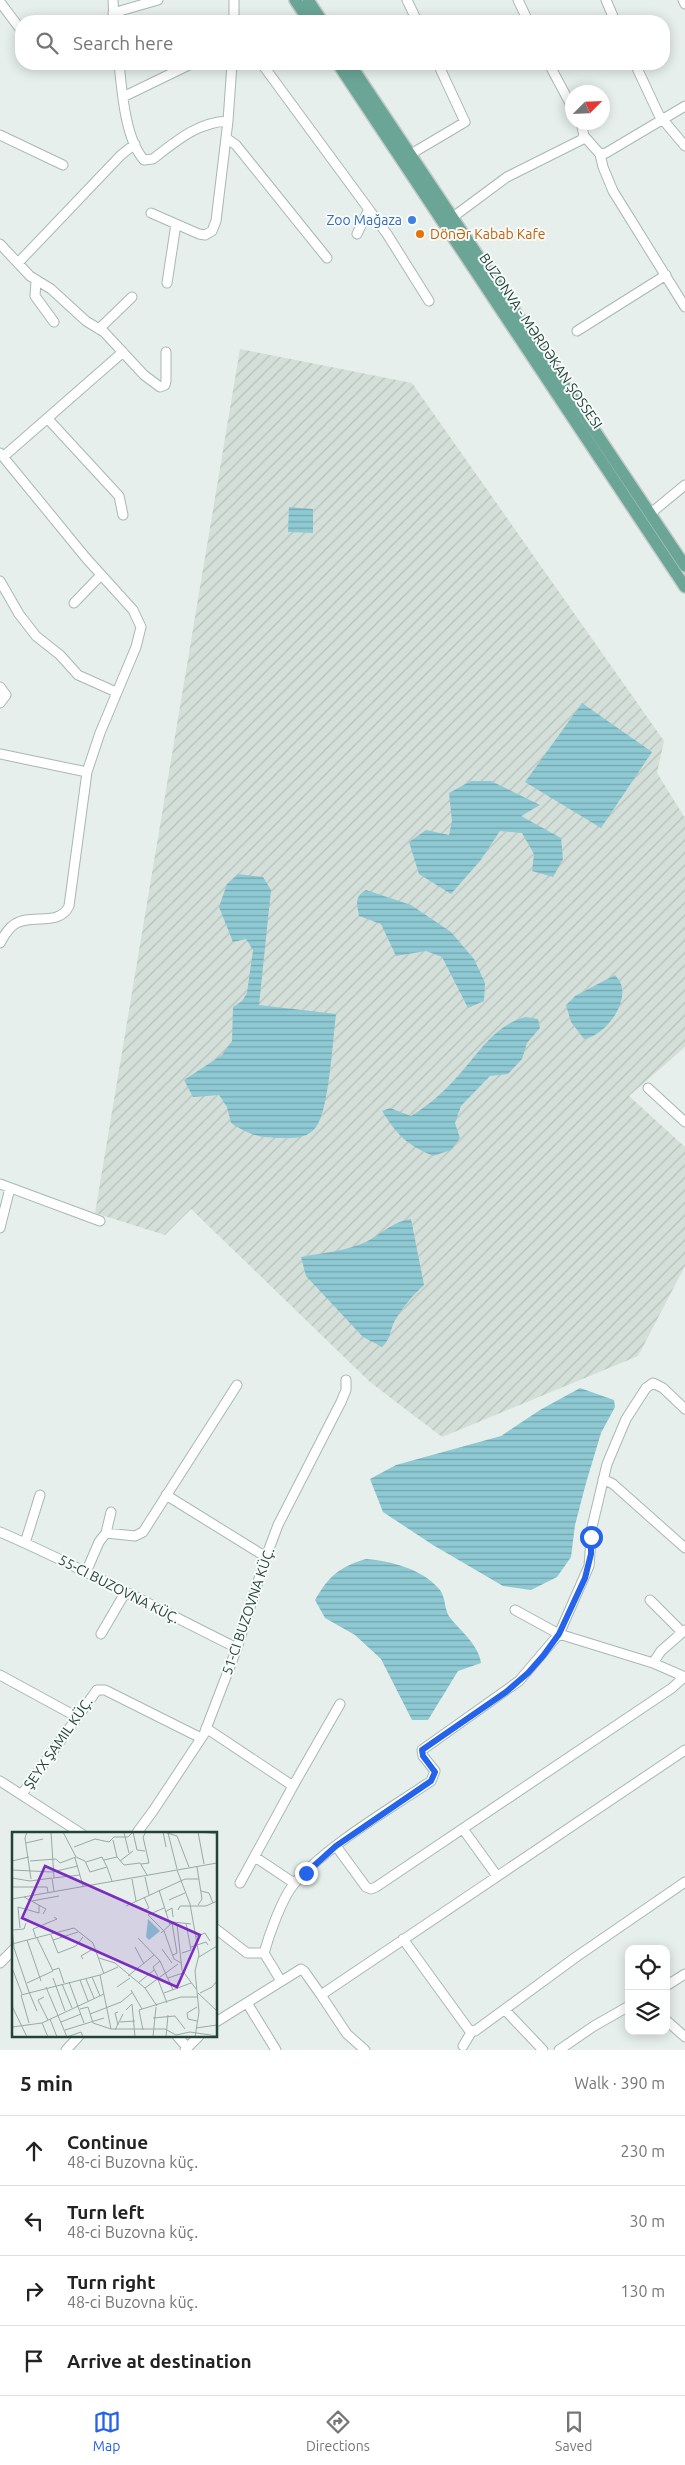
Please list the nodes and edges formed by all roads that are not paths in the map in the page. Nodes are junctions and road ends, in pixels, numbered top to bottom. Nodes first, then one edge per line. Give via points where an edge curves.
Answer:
1 (113, 0) edge
2 (158, 0) edge
3 (234, 0) edge
4 (295, 0) edge
5 (308, 0) edge
6 (407, 0) edge
7 (518, 0) edge
8 (606, 0) edge
9 (683, 0) edge
10 (0, 2) edge
11 (685, 4) edge
12 (114, 15) edge
13 (119, 15) edge
14 (234, 15) edge
15 (305, 15) edge
16 (318, 15) edge
17 (414, 15) edge
18 (525, 15) edge
19 (612, 15) edge
20 (15, 22) edge
21 (120, 70) edge
22 (179, 70) edge
23 (232, 70) edge
24 (266, 70) edge
25 (342, 70) edge
26 (354, 70) edge
27 (441, 70) edge
28 (552, 70) edge
29 (638, 70) edge
30 (565, 94) edge
31 (123, 97) junction
32 (685, 106) edge
33 (228, 121) junction
34 (663, 121) junction
35 (582, 130) edge
36 (0, 135) edge
37 (584, 136) junction
38 (226, 138) junction
39 (135, 144) junction
40 (685, 146) edge
41 (411, 154) junction
42 (600, 154) junction
43 (63, 166) dead end
44 (368, 211) junction
45 (151, 213) dead end
46 (453, 217) junction
47 (176, 224) junction
48 (357, 234) dead end
49 (0, 244) edge
50 (327, 258) dead end
51 (18, 263) junction
52 (666, 275) junction
53 (36, 281) junction
54 (167, 283) dead end
55 (132, 297) dead end
56 (429, 301) dead end
57 (685, 307) edge
58 (54, 322) dead end
59 (99, 329) junction
60 (577, 331) dead end
61 (123, 352) junction
62 (166, 352) dead end
63 (48, 419) junction
64 (2, 455) edge
65 (685, 485) edge
66 (651, 513) junction
67 (123, 514) dead end
68 (685, 566) edge
69 (101, 575) junction
70 (0, 581) edge
71 (685, 586) edge
72 (74, 603) dead end
73 (0, 687) edge
74 (116, 692) junction
75 (0, 703) edge
76 (0, 754) edge
77 (87, 772) junction
78 (0, 942) edge
79 (648, 1088) dead end
80 (685, 1122) edge
81 (0, 1184) edge
82 (10, 1188) junction
83 (100, 1221) dead end
84 (0, 1228) edge
85 (346, 1380) dead end
86 (238, 1385) dead end
87 (685, 1408) edge
88 (603, 1479) junction
89 (40, 1495) dead end
90 (166, 1496) junction
91 (111, 1512) dead end
92 (0, 1532) edge
93 (106, 1533) junction
94 (25, 1543) junction
95 (685, 1547) edge
96 (266, 1557) junction
97 (87, 1570) junction
98 (126, 1593) junction
99 (650, 1600) dead end
100 (515, 1610) dead end
101 (684, 1631) edge
102 (101, 1634) dead end
103 (559, 1634) junction
104 (237, 1648) junction
105 (653, 1663) junction
106 (0, 1675) edge
107 (684, 1677) edge
108 (340, 1704) dead end
109 (77, 1716) junction
110 (206, 1728) junction
111 (201, 1738) junction
112 (685, 1750) edge
113 (3, 1783) edge
114 (293, 1786) junction
115 (0, 1793) edge
116 (22, 1794) junction
117 (463, 1829) junction
118 (79, 1832) edge
119 (138, 1832) edge
120 (336, 1846) junction
121 (255, 1857) junction
122 (496, 1876) junction
123 (685, 1882) edge
124 (240, 1883) dead end
125 (294, 1883) junction
126 (218, 1931) edge
127 (403, 1939) junction
128 (12, 1950) edge
129 (264, 1953) junction
130 (0, 1963) edge
131 (685, 1974) edge
132 (281, 1980) junction
133 (670, 1983) edge
134 (321, 1995) junction
135 (247, 2003) junction
136 (625, 2008) edge
137 (505, 2010) junction
138 (218, 2021) edge
139 (670, 2023) edge
140 (472, 2031) junction
141 (685, 2036) edge
142 (77, 2038) edge
143 (178, 2038) edge
144 (198, 2038) edge
145 (463, 2046) dead end
146 (186, 2049) edge
147 (66, 2050) edge
148 (276, 2050) edge
149 (365, 2050) edge
150 (543, 2050) edge
151 (559, 2050) edge

1 - 12 street
2 - 13 street
3 - 14 street
4 - 15 main road
5 - 16 main road
6 - 17 street
7 - 18 street
8 - 19 street
9 - 11 street
10 - 20 street
21 - 31 street
22 - 31 street
23 - 33 street
24 - 44 street
25 - 71 main road, BUZONVA - MƏRDƏKAN ŞOSSESI
26 - 41 main road
27 - 41 street via 465,122
28 - 30 street
29 - 34 street
31 - 39 street
32 - 34 street
33 - 38 street
33 - 39 street via 201,126 147,161 141,157
34 - 40 street
34 - 42 street
35 - 37 street
36 - 43 street
37 - 42 street
37 - 46 street via 506,177
38 - 47 street via 212,231 199,234
38 - 50 street via 236,145
39 - 51 street
41 - 46 main road
42 - 52 street via 614,191
44 - 48 street
44 - 56 street via 387,234
45 - 47 street
46 - 66 main road
47 - 54 street
49 - 51 street
51 - 53 street
52 - 57 street
52 - 60 street
53 - 58 street via 35,296
53 - 59 street via 51,289 86,322
55 - 59 street
59 - 61 street
61 - 62 street via 160,387 166,381
61 - 63 street
63 - 64 street
63 - 67 street via 119,496
64 - 69 street
65 - 66 street
66 - 68 main road
69 - 72 street
69 - 74 street via 133,610 140,627 136,647
70 - 74 street via 36,636 78,675
73 - 75 street via 6,694
74 - 77 street
76 - 77 street
77 - 78 street via 68,910 56,917 17,922
79 - 80 street
81 - 82 street
82 - 83 street
82 - 84 street
85 - 96 street, 51-CI BUZOVNA KÜÇ. via 341,1402 290,1500
86 - 90 street
87 - 88 street via 658,1384 649,1385 621,1428
88 - 95 street via 613,1484
88 - 103 street via 592,1527 589,1566
89 - 94 street
90 - 93 street via 139,1535
90 - 96 street
91 - 93 street
92 - 94 street, 55-CI BUZOVNA KÜÇ.
93 - 97 street
94 - 97 street, 55-CI BUZOVNA KÜÇ.
96 - 104 street, 51-CI BUZOVNA KÜÇ.
97 - 98 street, 55-CI BUZOVNA KÜÇ.
98 - 102 street
98 - 104 street, 55-CI BUZOVNA KÜÇ.
99 - 101 street
100 - 103 street
101 - 105 street via 661,1651
103 - 105 street
103 - 120 street via 519,1681 422,1750 435,1772 431,1781
104 - 110 street, 51-CI BUZOVNA KÜÇ.
105 - 107 street
106 - 109 street
107 - 117 street
108 - 114 street
109 - 111 street, ŞEYX ŞAMIL KÜÇ. via 94,1693 105,1690
109 - 116 street, ŞEYX ŞAMIL KÜÇ.
110 - 111 street, 51-CI BUZOVNA KÜÇ.
110 - 114 street
111 - 119 street, 51-CI BUZOVNA KÜÇ.
112 - 122 street
113 - 115 street, ŞEYX ŞAMIL KÜÇ.
113 - 116 street
114 - 121 street
116 - 118 street
117 - 120 street via 371,1889 366,1887
117 - 122 street
120 - 125 street
121 - 124 street
121 - 125 street
122 - 127 street
123 - 137 street
125 - 129 street
126 - 129 street via 247,1953
127 - 134 street
127 - 140 street
128 - 130 street
129 - 132 street
131 - 133 street
132 - 134 street via 301,1969
132 - 135 street
134 - 149 street via 347,2034
135 - 138 street
135 - 148 street
136 - 151 street
137 - 140 street
137 - 150 street
139 - 141 street
140 - 145 street
142 - 147 street
143 - 146 street
144 - 146 street

